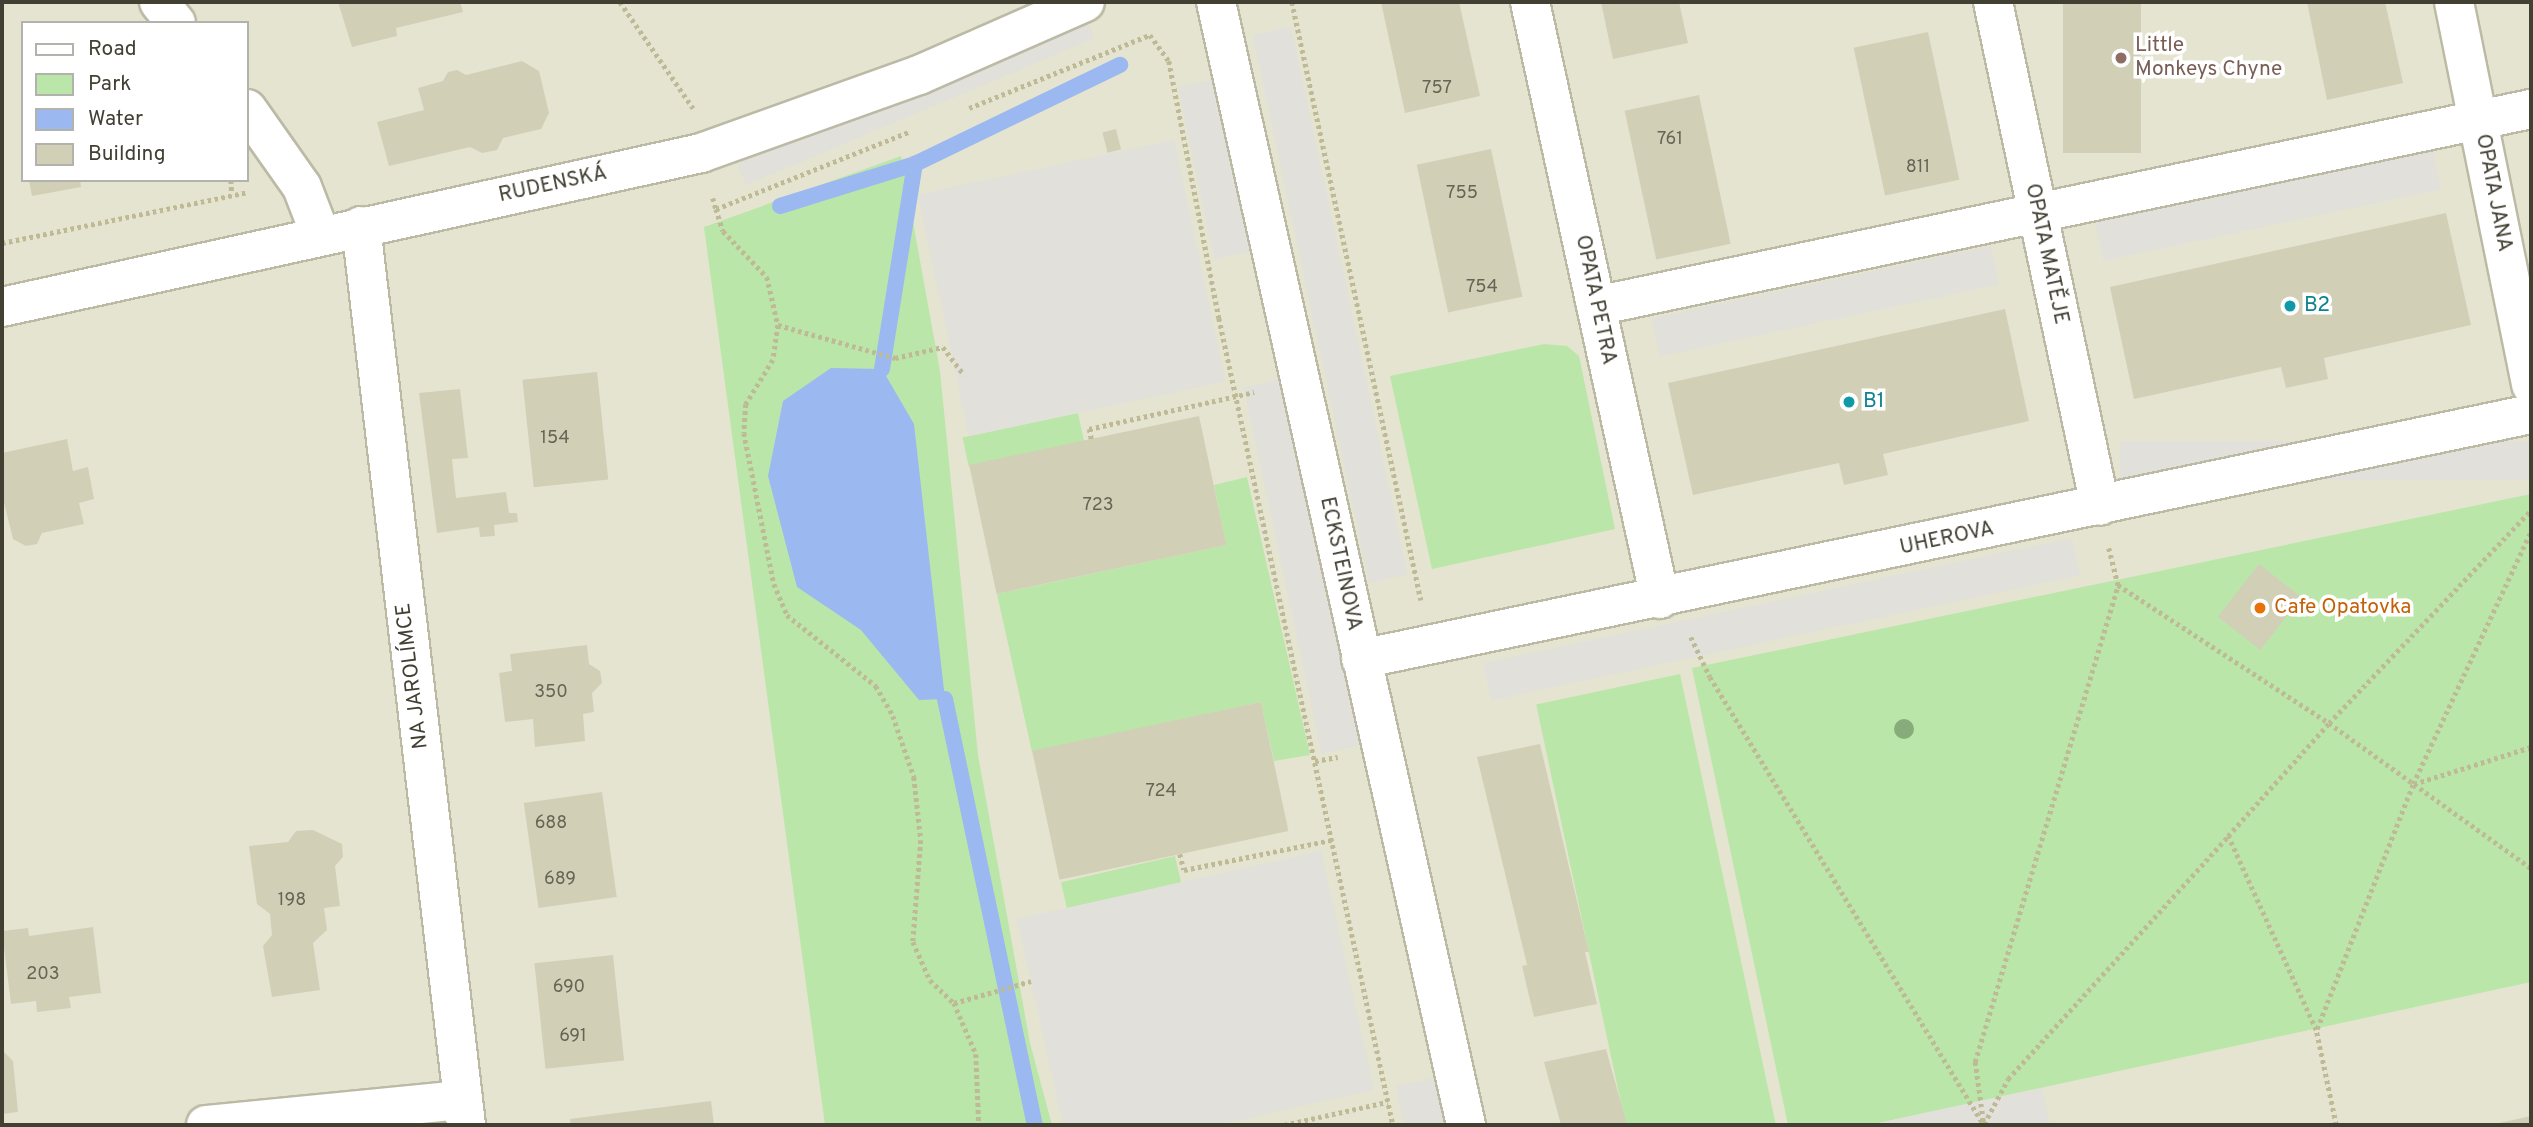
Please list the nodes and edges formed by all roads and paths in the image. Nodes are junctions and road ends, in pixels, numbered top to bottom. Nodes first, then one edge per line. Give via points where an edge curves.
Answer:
1 (159, 2) edge
2 (620, 2) edge
3 (1085, 2) edge
4 (1216, 2) edge
5 (1292, 2) edge
6 (1530, 2) edge
7 (1993, 2) edge
8 (2454, 2) edge
9 (174, 21) edge
10 (2531, 109) edge
11 (248, 110) edge
12 (958, 112) dead end
13 (2479, 121) junction
14 (920, 127) dead end
15 (701, 153) junction
16 (231, 182) edge
17 (302, 187) junction
18 (232, 194) junction
19 (716, 209) junction
20 (2037, 211) junction
21 (361, 226) junction
22 (320, 234) junction
23 (2, 243) edge
24 (1596, 306) junction
25 (2, 307) edge
26 (778, 325) junction
27 (964, 375) dead end
28 (1300, 382) junction
29 (2531, 384) edge
30 (1238, 396) junction
31 (2531, 414) edge
32 (1091, 439) dead end
33 (2100, 506) junction
34 (2531, 510) edge
35 (2531, 531) edge
36 (2118, 585) junction
37 (1667, 598) junction
38 (1463, 639) junction
39 (1362, 659) junction
40 (2329, 723) junction
41 (2531, 747) edge
42 (2413, 785) junction
43 (2228, 836) junction
44 (1331, 840) junction
45 (1181, 854) dead end
46 (2531, 868) edge
47 (1031, 981) dead end
48 (954, 1003) junction
49 (2316, 1030) junction
50 (1387, 1102) junction
51 (464, 1113) edge
52 (206, 1125) edge
53 (979, 1125) edge
54 (1284, 1125) edge
55 (1392, 1125) edge
56 (1466, 1125) edge
57 (1984, 1125) edge
58 (2336, 1125) edge

1 - 9 street
2 - 15 path via 692,103
3 - 15 street, RUDENSKÁ via 919,75
4 - 28 street, ECKSTEINOVA
5 - 38 path via 1423,610 1455,606
6 - 24 street, OPATA PETRA
7 - 20 street, OPATA MATĚJE
8 - 13 street, OPATA JANA
10 - 13 street
11 - 17 street
12 - 30 path via 1150,35 1169,61
13 - 20 street
13 - 29 street, OPATA JANA
14 - 19 path
15 - 19 path
15 - 21 street, RUDENSKÁ
16 - 18 path
17 - 18 path
17 - 22 street
18 - 23 path
19 - 26 path via 723,231 766,277
20 - 24 street
20 - 33 street, OPATA MATĚJE
21 - 22 street, RUDENSKÁ
21 - 51 street, NA JAROLÍMCE
22 - 25 street, RUDENSKÁ
24 - 37 street, OPATA PETRA
26 - 27 path via 895,358 943,347
26 - 48 path via 773,360 746,404 744,433 774,584 788,615 876,686 893,716 914,778 921,840 913,942 930,980
28 - 30 path
28 - 39 street, ECKSTEINOVA
30 - 32 path via 1089,429
30 - 44 path
31 - 33 street, UHEROVA
33 - 36 path
33 - 37 street, UHEROVA
34 - 40 path
35 - 42 path
36 - 40 path
36 - 57 path via 1975,1062
37 - 38 street, UHEROVA
37 - 57 path via 1710,677
38 - 39 street, UHEROVA
39 - 56 street, ECKSTEINOVA
40 - 42 path
40 - 43 path
41 - 42 path
42 - 46 path
42 - 49 path
43 - 49 path
43 - 57 path via 2008,1079
44 - 45 path via 1184,870
44 - 50 path
47 - 48 path
48 - 53 path via 976,1054
49 - 58 path
50 - 54 path
50 - 55 path
51 - 52 street

